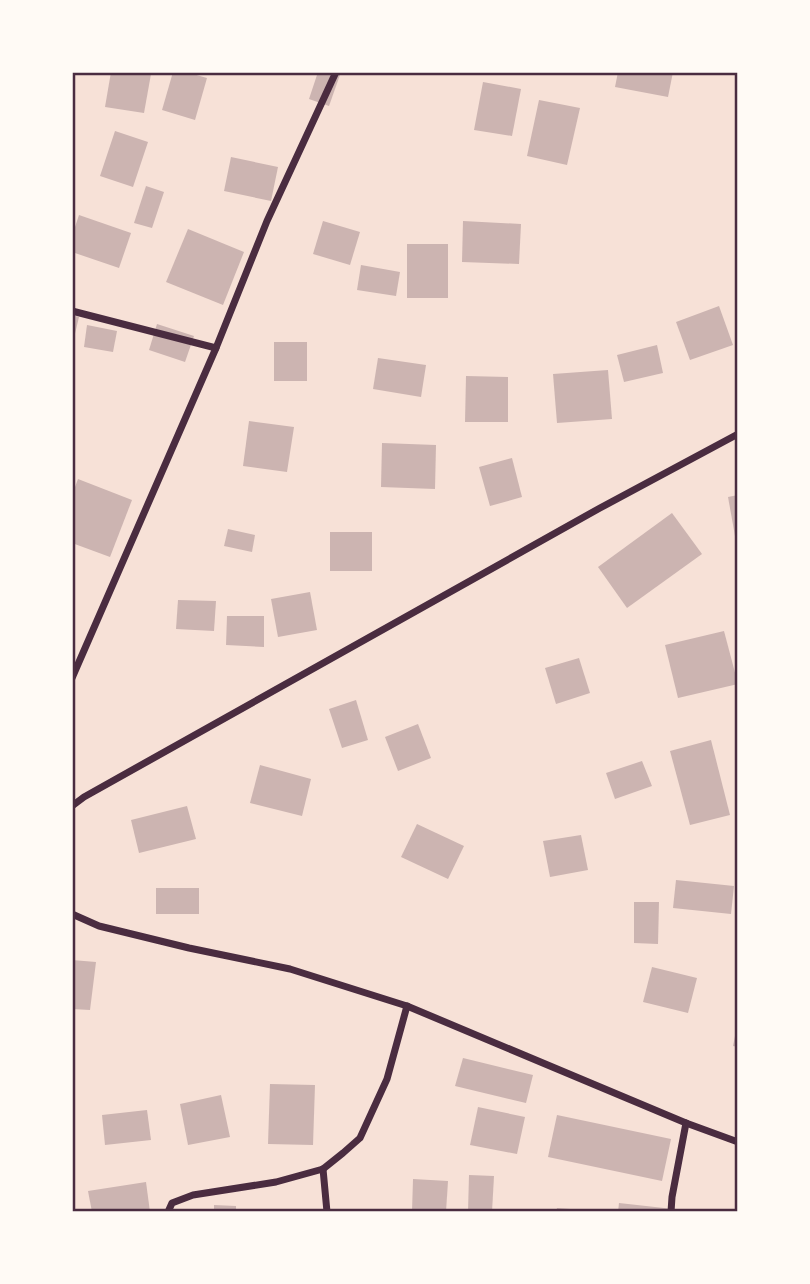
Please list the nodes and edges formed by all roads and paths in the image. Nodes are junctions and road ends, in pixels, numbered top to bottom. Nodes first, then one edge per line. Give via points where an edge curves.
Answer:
1 (336, 72) edge
2 (72, 311) edge
3 (216, 348) junction
4 (738, 435) edge
5 (72, 678) edge
6 (72, 806) edge
7 (72, 914) edge
8 (407, 1006) junction
9 (686, 1123) junction
10 (738, 1142) edge
11 (323, 1169) junction
12 (167, 1212) edge
13 (327, 1212) edge
14 (671, 1212) edge

1 - 3 street via 267,221
2 - 3 street
3 - 5 street
4 - 6 street
7 - 8 street via 99,926 290,969
8 - 9 street
8 - 11 street via 387,1079 360,1138
9 - 10 street
9 - 14 street
11 - 12 street via 276,1182 193,1195 172,1203
11 - 13 street

